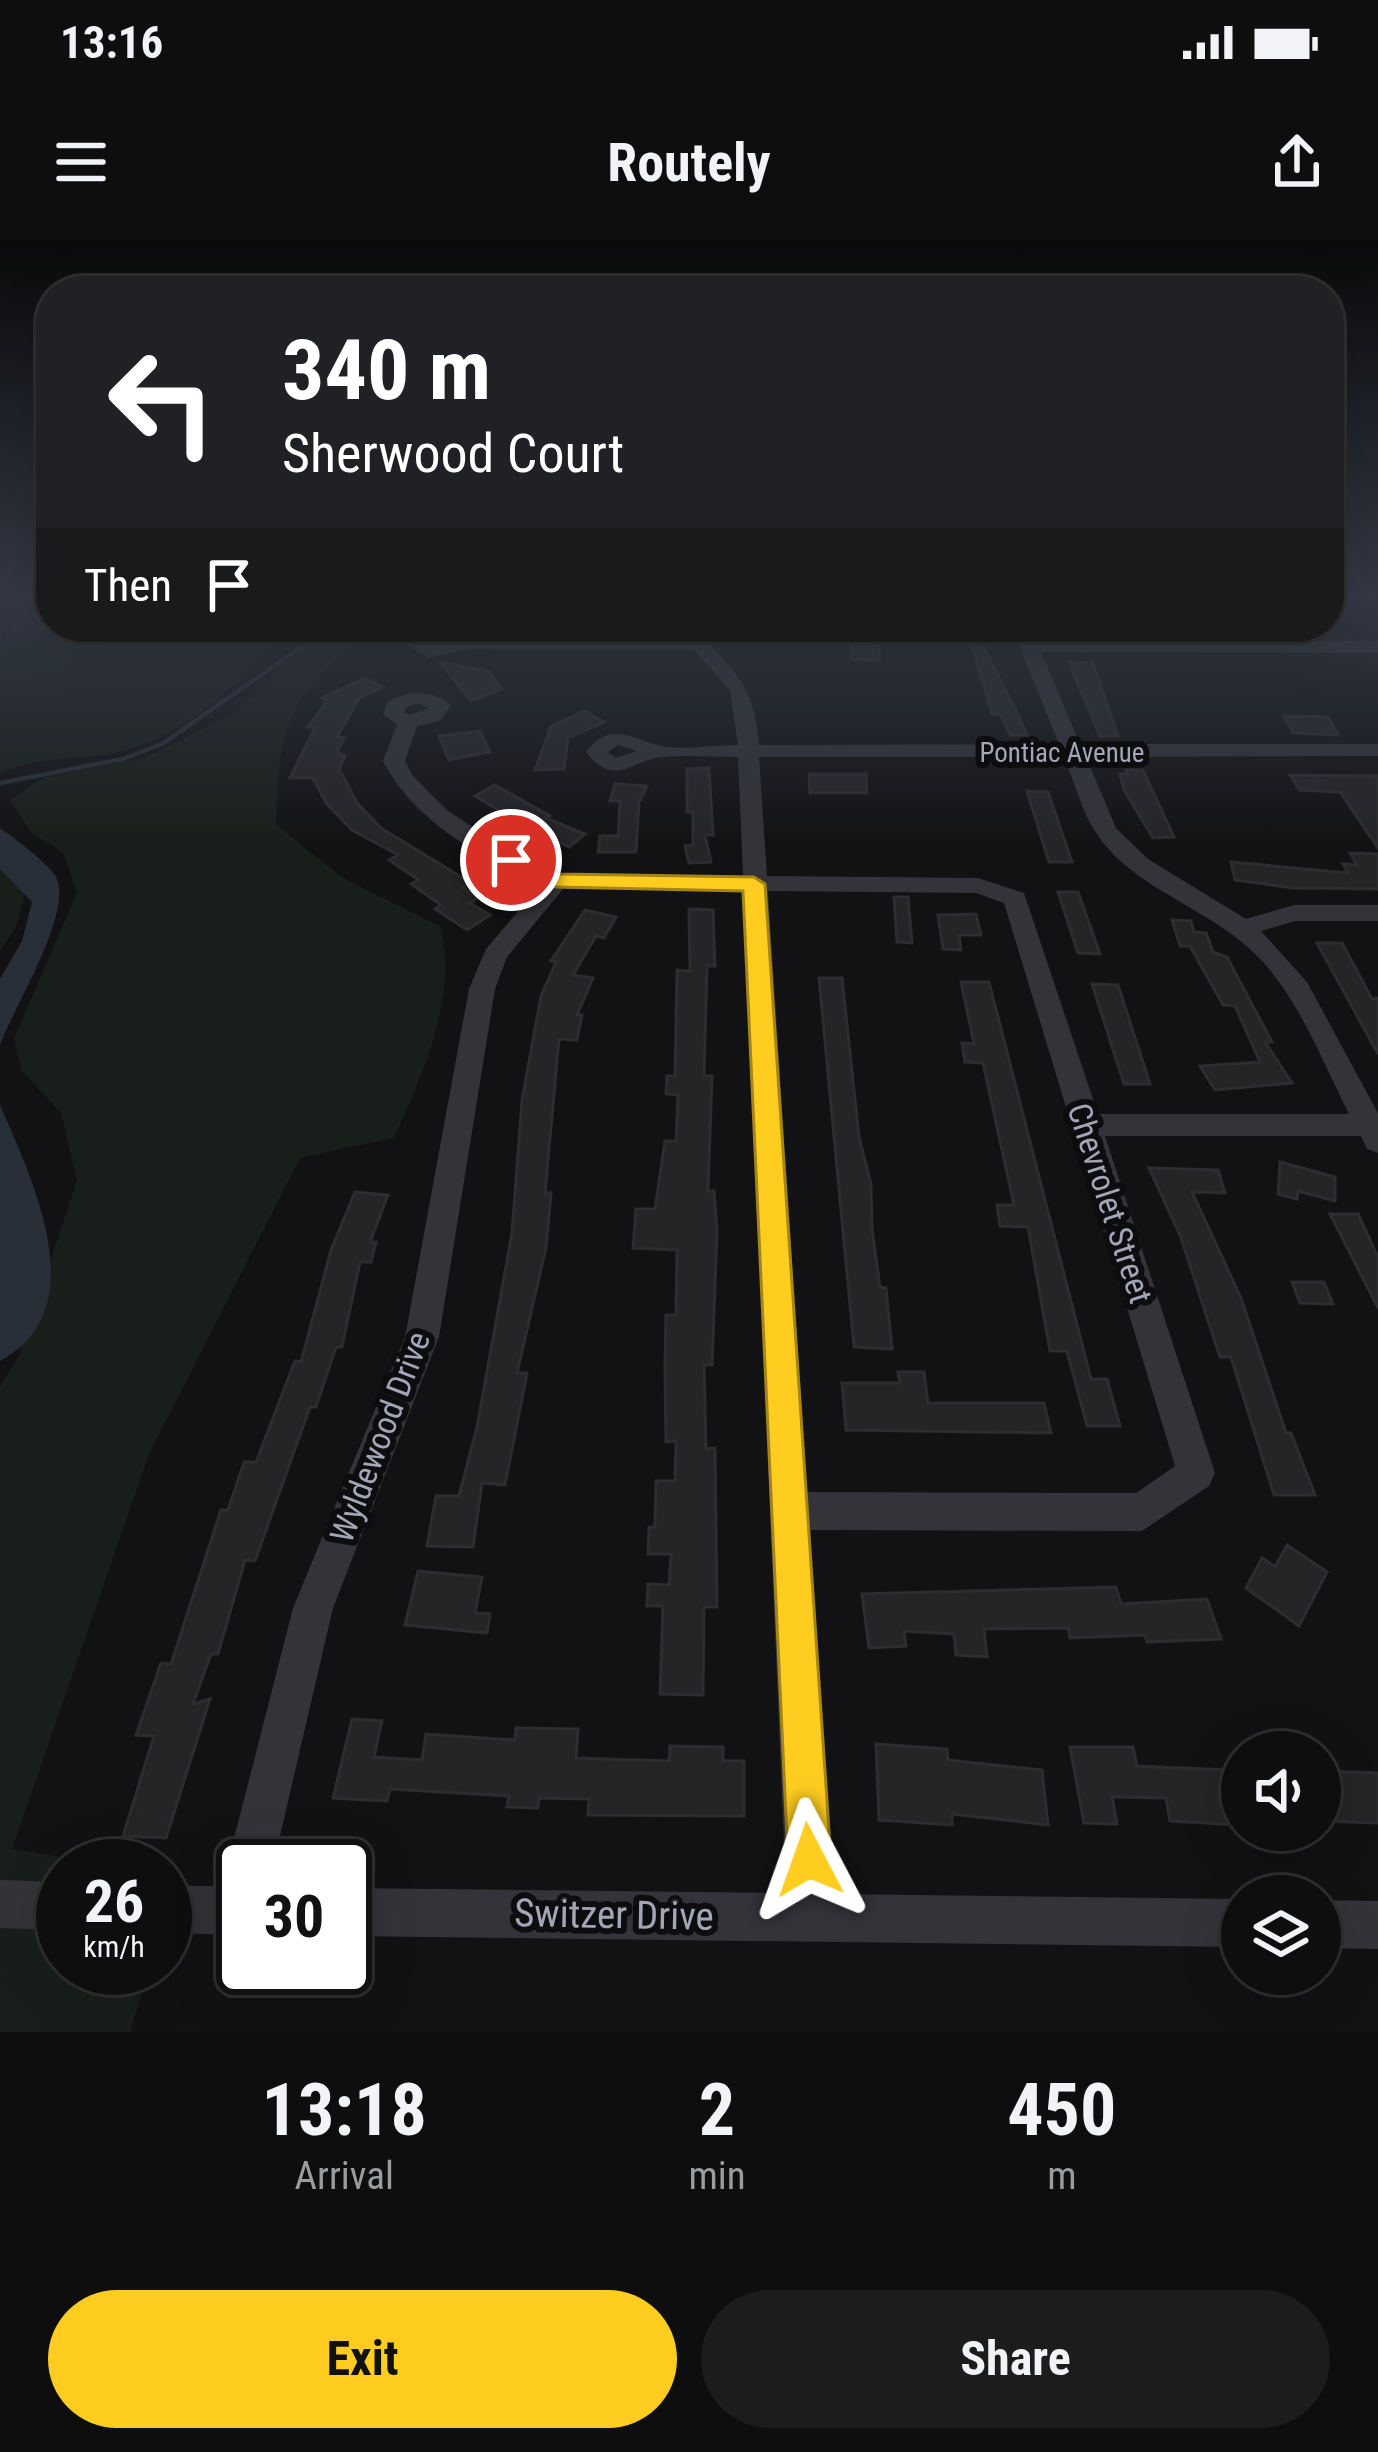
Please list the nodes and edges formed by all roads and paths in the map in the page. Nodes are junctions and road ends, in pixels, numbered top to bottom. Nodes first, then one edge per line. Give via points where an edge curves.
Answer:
1 (731, 679) edge
2 (1042, 679) edge
3 (408, 722) dead end
4 (1378, 750) edge
5 (649, 751) dead end
6 (746, 752) junction
7 (1073, 753) junction
8 (556, 880) junction
9 (754, 884) junction
10 (1378, 913) edge
11 (1244, 928) junction
12 (1084, 1125) junction
13 (1375, 1130) edge
14 (788, 1511) junction
15 (257, 1839) edge
16 (0, 1904) edge
17 (36, 1905) edge
18 (372, 1912) edge
19 (811, 1917) junction
20 (1221, 1923) edge
21 (1341, 1924) edge
22 (1378, 1925) edge

1 - 6 street via 746,707
2 - 7 street
3 - 8 street via 394,761 408,790
4 - 7 street, Pontiac Avenue
5 - 6 street, Pontiac Avenue
6 - 7 street, Pontiac Avenue
6 - 9 street
7 - 11 street via 1120,847
8 - 9 street
8 - 15 street, Wyldewood Drive via 495,955 482,988 422,1337 313,1608
9 - 12 street, Chevrolet Street via 978,886 1015,898
9 - 14 street
10 - 11 street via 1294,913
11 - 13 street via 1290,977
12 - 13 street
12 - 14 street, Chevrolet Street via 1196,1474 1142,1512
14 - 19 street
16 - 17 street
18 - 19 street, Switzer Drive
19 - 20 street, Switzer Drive
21 - 22 street

